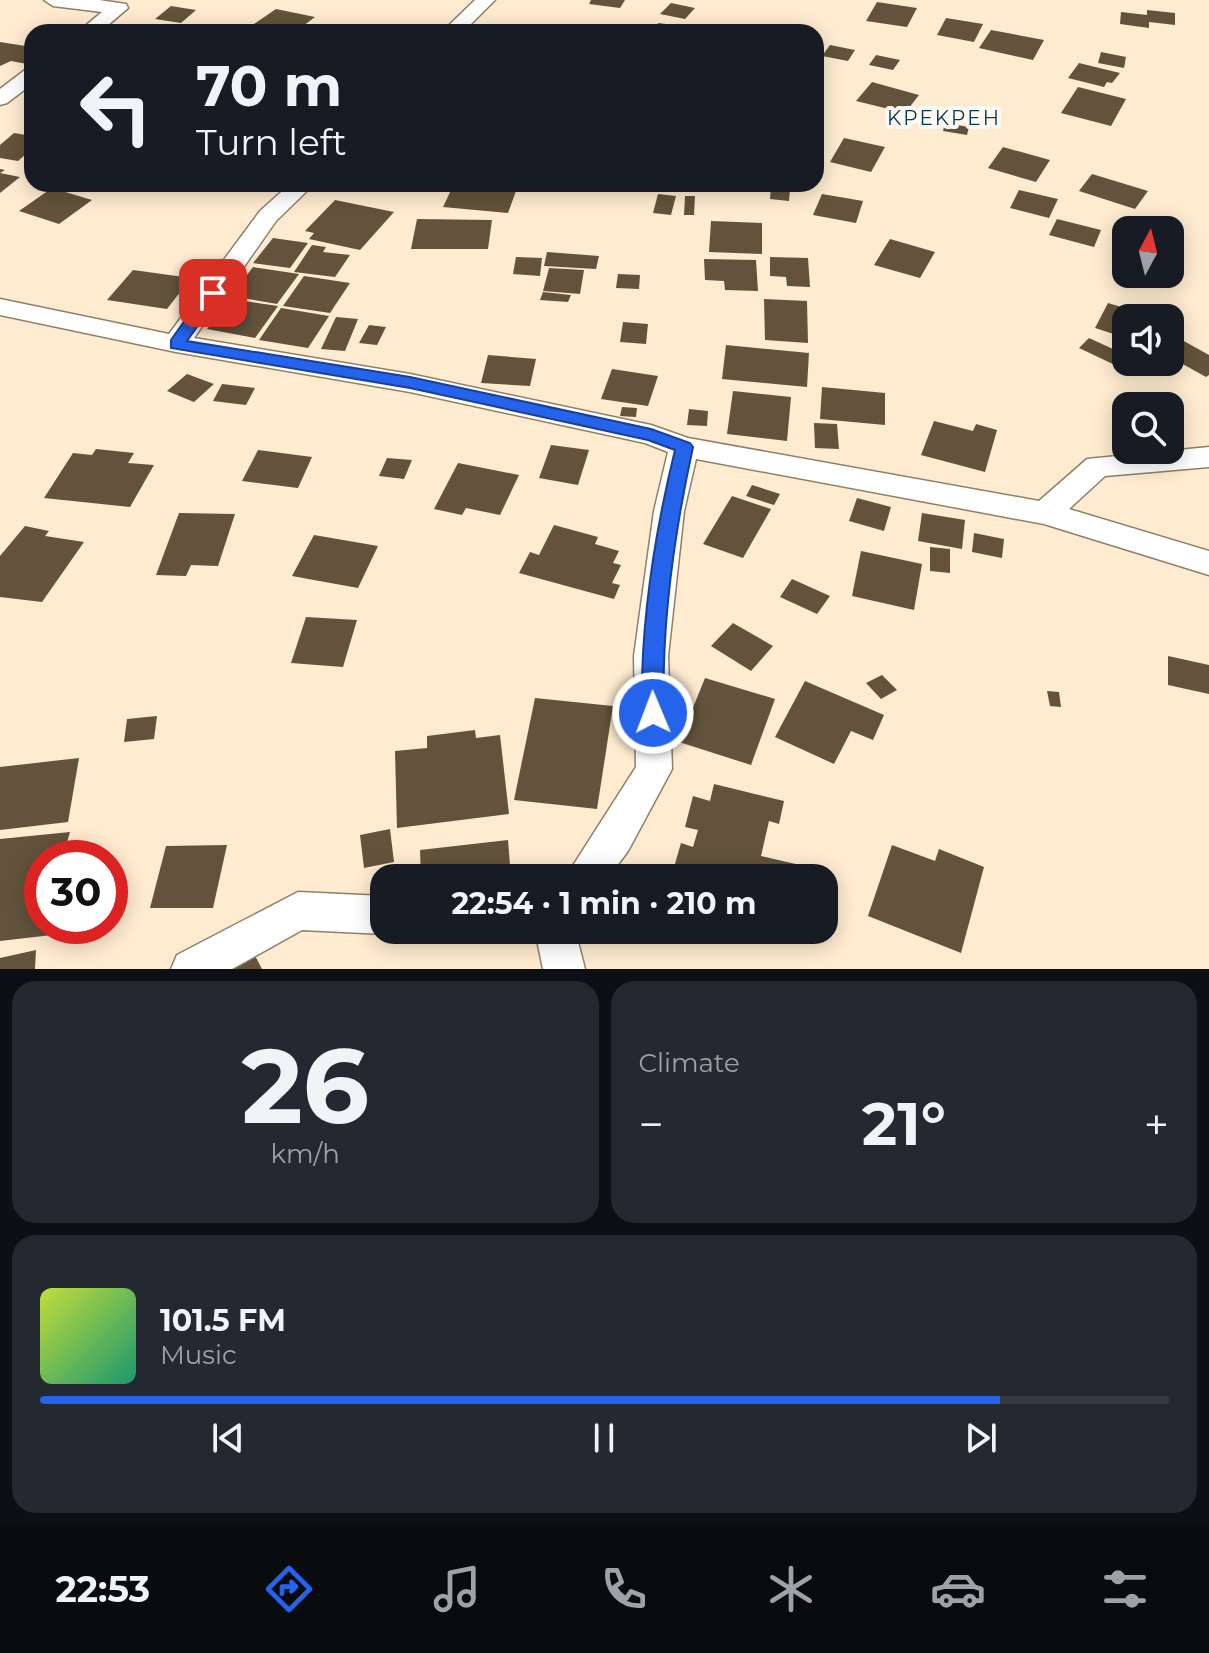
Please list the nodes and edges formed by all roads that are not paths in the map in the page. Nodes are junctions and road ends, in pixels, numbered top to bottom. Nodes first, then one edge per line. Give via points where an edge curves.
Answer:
1 (53, 0) edge
2 (486, 0) edge
3 (98, 24) edge
4 (460, 24) edge
5 (24, 80) edge
6 (0, 99) edge
7 (294, 192) edge
8 (0, 307) edge
9 (176, 344) junction
10 (684, 447) junction
11 (1209, 457) edge
12 (1045, 513) junction
13 (1209, 563) edge
14 (595, 864) edge
15 (370, 914) edge
16 (558, 944) edge
17 (192, 969) edge
18 (564, 969) edge

1 - 3 street via 119,8
2 - 4 street
5 - 6 street
7 - 9 street via 268,216
8 - 9 street
9 - 10 street via 410,383 651,435
10 - 12 street
10 - 14 street via 669,511 651,656 654,769
11 - 12 street via 1097,466
12 - 13 street
15 - 17 street via 298,911
16 - 18 street

